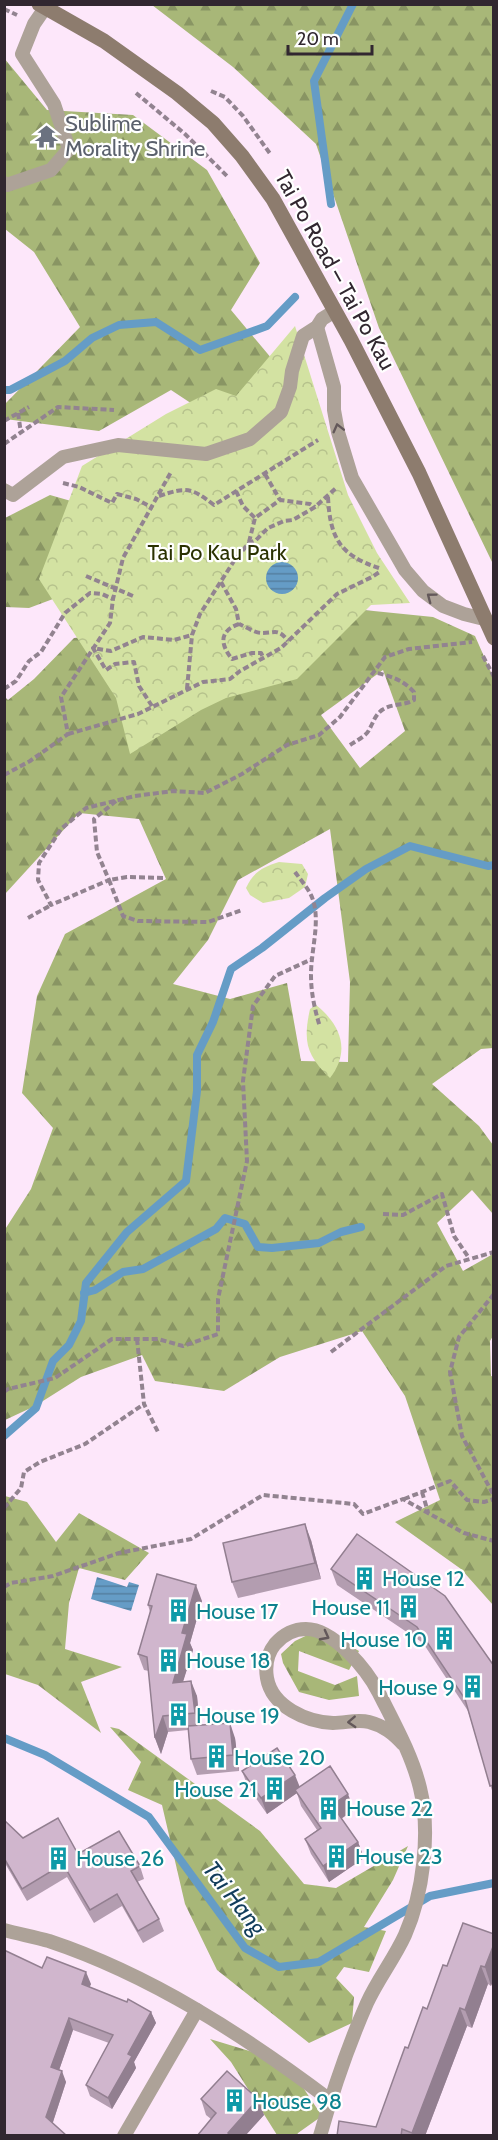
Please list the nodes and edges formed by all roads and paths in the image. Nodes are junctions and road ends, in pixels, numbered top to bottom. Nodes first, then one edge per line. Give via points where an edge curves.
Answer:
1 (42, 6) edge
2 (4, 9) edge
3 (34, 24) junction
4 (130, 88) dead end
5 (4, 183) edge
6 (234, 186) dead end
7 (335, 311) junction
8 (317, 327) junction
9 (29, 407) dead end
10 (114, 410) dead end
11 (18, 413) junction
12 (4, 421) edge
13 (338, 432) junction
14 (21, 433) junction
15 (4, 444) edge
16 (182, 452) junction
17 (265, 474) junction
18 (40, 475) junction
19 (352, 478) junction
20 (4, 490) edge
21 (236, 491) junction
22 (159, 496) junction
23 (328, 496) junction
24 (280, 500) junction
25 (315, 507) junction
26 (153, 508) junction
27 (255, 518) junction
28 (249, 543) junction
29 (397, 556) junction
30 (383, 570) junction
31 (86, 576) dead end
32 (220, 582) junction
33 (115, 587) junction
34 (133, 596) dead end
35 (112, 599) junction
36 (464, 614) junction
37 (484, 619) junction
38 (239, 624) junction
39 (192, 635) junction
40 (494, 639) edge
41 (288, 640) junction
42 (93, 648) junction
43 (480, 651) dead end
44 (264, 657) junction
45 (373, 672) junction
46 (494, 677) edge
47 (4, 689) edge
48 (187, 690) junction
49 (152, 706) junction
50 (68, 734) junction
51 (350, 745) dead end
52 (4, 775) edge
53 (116, 801) junction
54 (295, 872) dead end
55 (163, 878) dead end
56 (109, 880) junction
57 (51, 905) junction
58 (242, 910) dead end
59 (28, 918) dead end
60 (312, 959) junction
61 (320, 1027) dead end
62 (383, 1214) dead end
63 (494, 1252) edge
64 (470, 1258) junction
65 (494, 1294) edge
66 (138, 1339) junction
67 (331, 1352) dead end
68 (4, 1392) edge
69 (144, 1404) junction
70 (159, 1434) dead end
71 (422, 1492) junction
72 (494, 1497) edge
73 (403, 1499) junction
74 (4, 1508) edge
75 (428, 1512) junction
76 (494, 1540) edge
77 (4, 1587) edge
78 (403, 1744) junction
79 (4, 1930) edge
80 (197, 2010) junction
81 (330, 2100) junction
82 (124, 2136) edge
83 (320, 2136) edge

1 - 3 lane
1 - 7 main road, Tai Po Road – Tai Po Kau via 104,41 213,123 273,199
2 - 3 path
3 - 5 lane via 22,54 54,104 69,149 51,170
4 - 6 path via 185,134
7 - 8 lane
7 - 37 main road, Tai Po Road – Tai Po Kau via 419,473
13 -> 8 lane via 334,387
8 - 16 lane via 303,336 281,412 250,439 206,454
9 - 11 path
10 - 14 path via 58,407
11 - 12 path
11 - 14 path
13 - 17 path
13 - 19 lane
14 - 15 path
16 - 18 lane via 118,445 63,457
16 - 22 path
17 - 21 path
17 - 24 path
18 - 20 lane via 13,495
18 - 26 path via 112,503 117,494
19 - 23 path
19 - 29 lane
21 - 22 path via 214,505 197,491 181,488
21 - 27 path
22 - 26 path
23 - 25 path
23 - 30 path via 333,533 341,547 361,562
24 - 25 path
24 - 27 path
25 - 28 path via 268,528
26 - 33 path via 123,558
27 - 28 path
28 - 32 path
29 - 30 path
36 -> 29 lane via 442,606 423,591
30 - 41 path via 337,594
31 - 33 path
32 - 38 path via 236,609
32 - 39 path
33 - 34 path
33 - 35 path
35 - 42 path via 110,623
35 - 47 path via 90,593 65,613 41,652
36 - 37 lane
36 - 45 path via 476,642 409,649 386,657
37 - 40 main road, Tai Po Road – Tai Po Kau
38 - 41 path via 261,633 273,630
38 - 44 path via 224,635 223,645 232,659 252,653
39 - 42 path via 174,640 143,637 111,651
39 - 48 path
41 - 44 path
42 - 49 path via 106,670 115,664 134,662 139,686
42 - 50 path via 61,697
43 - 46 path
44 - 48 path via 230,679 203,682
45 - 51 path via 405,683 414,692 414,700 380,711 369,732
45 - 53 path via 340,717 319,735 287,745 205,793 173,791
48 - 49 path
49 - 50 path via 138,714
50 - 52 path
53 - 56 path via 94,819 97,852
53 - 57 path via 86,808 61,829 39,864 38,880
54 - 60 path via 312,896 316,941
55 - 56 path
56 - 57 path
56 - 58 path via 123,916 138,921 208,922
57 - 59 path
60 - 61 path via 312,1001
60 - 66 path via 275,976 253,1006 243,1081 247,1161 218,1299 218,1334 183,1346 158,1339
62 - 64 path via 403,1215 442,1194 454,1236
63 - 64 path
64 - 67 path via 446,1266
65 - 72 path via 459,1336 450,1371 462,1436
66 - 68 path via 112,1339 55,1378
66 - 69 path
69 - 70 path
69 - 74 path via 85,1444 24,1472 21,1488
71 - 72 path via 450,1481 466,1500 484,1502
71 - 73 path
71 - 75 path
73 - 75 path
73 - 77 path via 363,1514 354,1504 264,1495 191,1539 118,1553 53,1576
75 - 76 path via 464,1533
78 -> 78 lane via 393,1733 366,1721 323,1722 295,1713 273,1694 267,1683 265,1670 273,1646 291,1632 312,1629 349,1652 371,1678
78 - 81 lane via 422,1797 425,1838 416,1900 404,1936 368,2001
79 - 80 lane via 90,1956
80 - 81 lane
80 - 82 lane
81 - 83 lane

